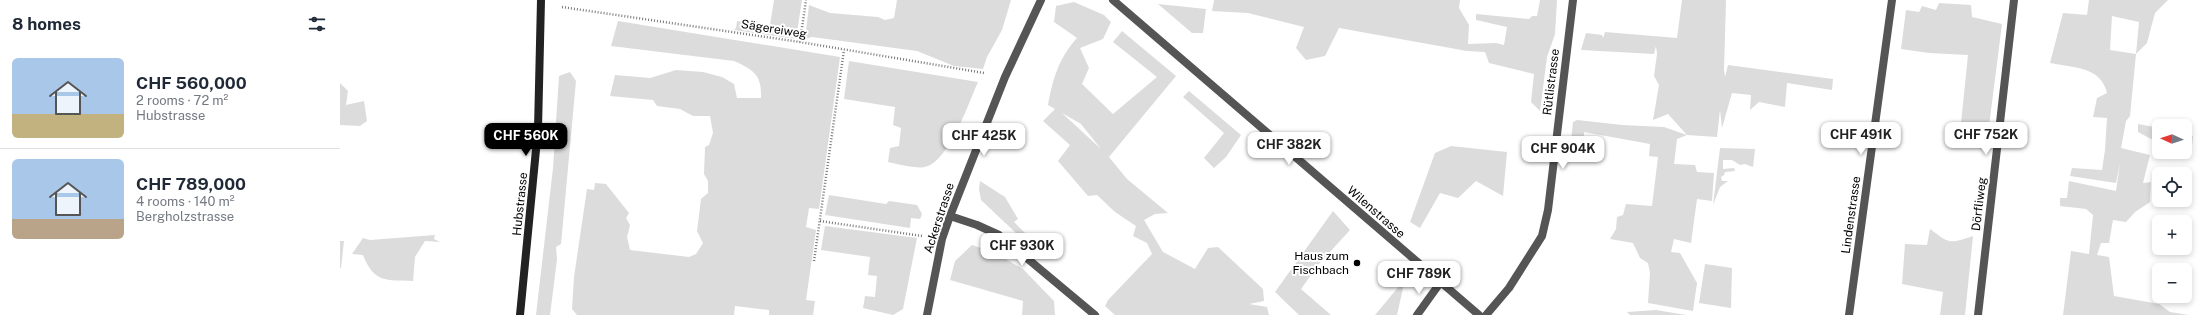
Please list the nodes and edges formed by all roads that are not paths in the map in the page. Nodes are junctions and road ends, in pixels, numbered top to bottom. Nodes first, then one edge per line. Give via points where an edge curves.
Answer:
1 (541, 0) edge
2 (1041, 0) edge
3 (1113, 0) edge
4 (1573, 0) edge
5 (1892, 0) edge
6 (2014, 0) edge
7 (950, 216) junction
8 (1440, 283) junction
9 (520, 315) edge
10 (927, 315) edge
11 (1095, 315) edge
12 (1417, 315) edge
13 (1479, 315) edge
14 (1486, 315) edge
15 (1850, 315) edge
16 (1978, 315) edge

1 - 9 street, Hubstrasse via 538,129
2 - 7 street, Ackerstrasse via 1005,77
3 - 8 street, Wilenstrasse
4 - 14 street, Rütlistrasse via 1548,210 1542,236 1510,288
5 - 15 street, Lindenstrasse
6 - 16 street, Dörfliweg
7 - 10 street, Ackerstrasse via 942,239
7 - 11 street via 999,235
8 - 12 street
8 - 13 street, Wilenstrasse

